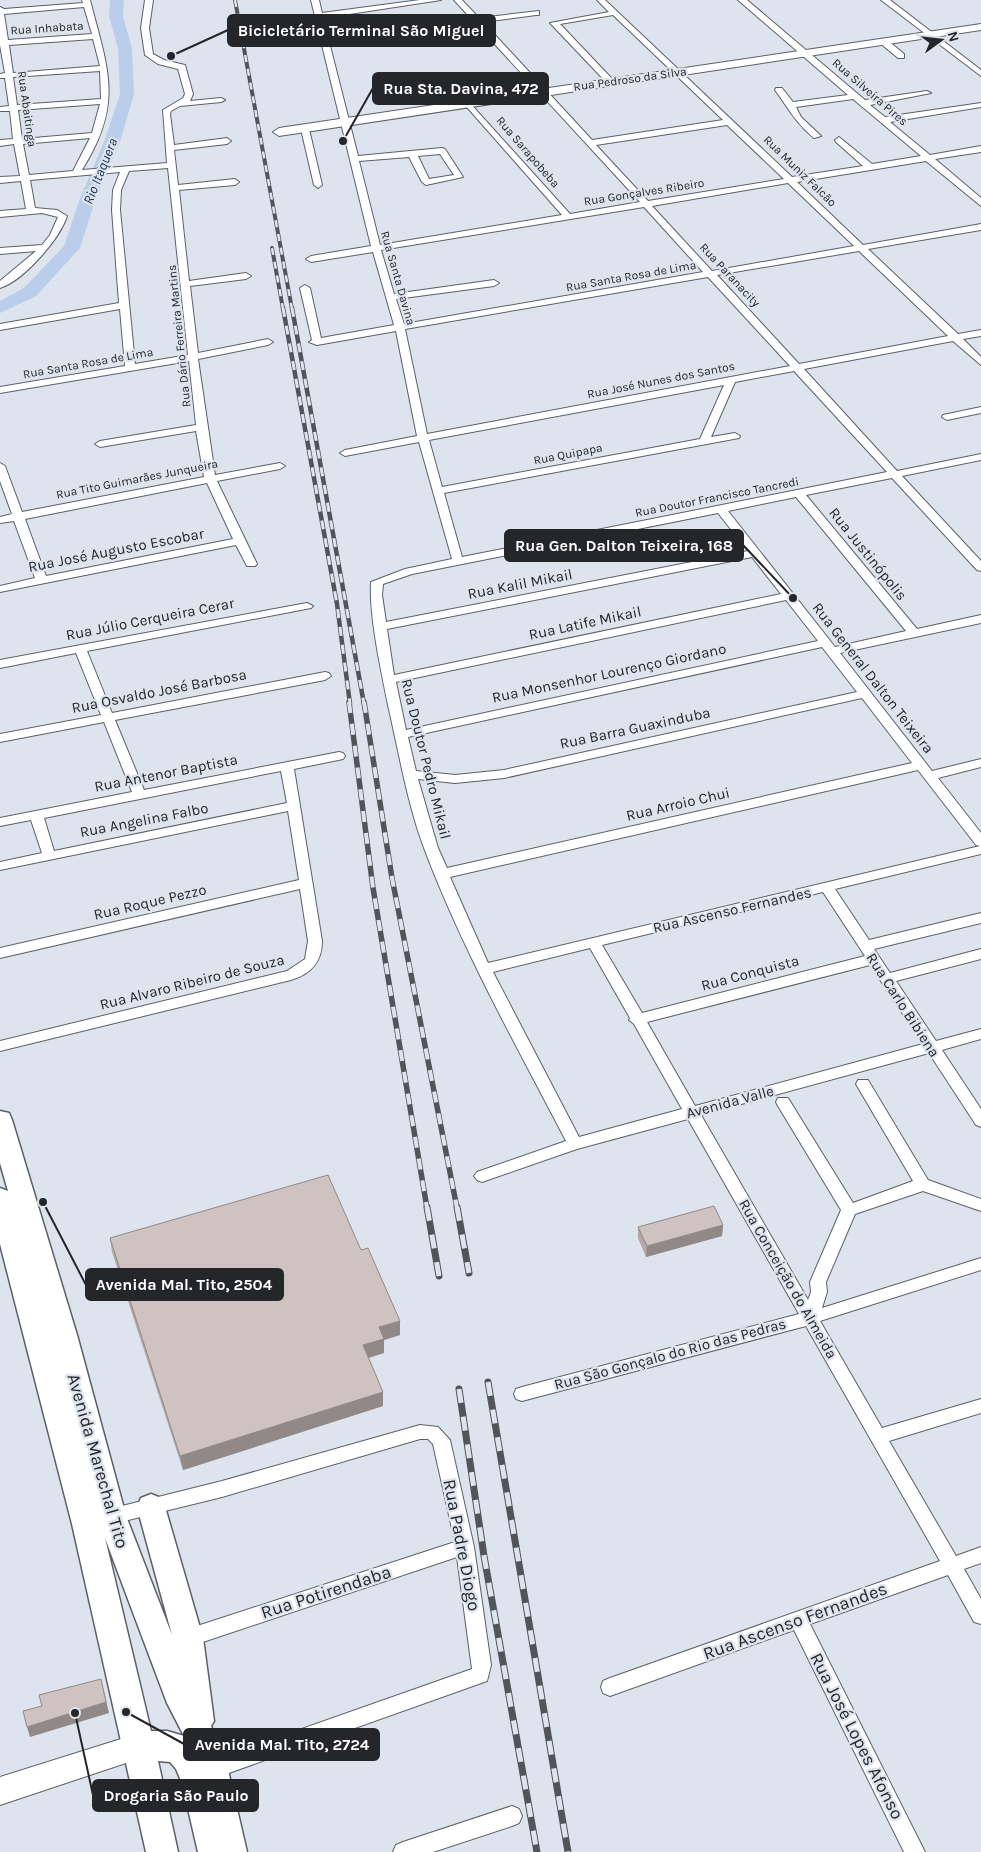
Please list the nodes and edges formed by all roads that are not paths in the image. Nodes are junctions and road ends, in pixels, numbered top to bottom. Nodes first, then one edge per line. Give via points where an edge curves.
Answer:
1 (149, 0) edge
2 (315, 0) edge
3 (437, 0) edge
4 (458, 0) edge
5 (601, 0) edge
6 (742, 0) edge
7 (885, 0) edge
8 (86, 2) edge
9 (0, 11) edge
10 (536, 13) dead end
11 (614, 13) junction
12 (319, 16) junction
13 (477, 21) junction
14 (981, 27) edge
15 (930, 34) junction
16 (96, 36) junction
17 (883, 41) junction
18 (2, 43) edge
19 (806, 53) junction
20 (902, 56) dead end
21 (103, 68) junction
22 (677, 72) junction
23 (981, 74) edge
24 (0, 76) edge
25 (10, 76) junction
26 (611, 82) junction
27 (778, 90) dead end
28 (543, 92) junction
29 (927, 93) dead end
30 (856, 96) junction
31 (104, 100) junction
32 (221, 100) dead end
33 (468, 103) junction
34 (864, 103) junction
35 (180, 104) junction
36 (981, 104) edge
37 (791, 105) junction
38 (15, 108) junction
39 (0, 109) edge
40 (884, 120) junction
41 (345, 122) junction
42 (729, 122) junction
43 (304, 128) junction
44 (279, 132) dead end
45 (96, 135) junction
46 (817, 136) dead end
47 (839, 140) dead end
48 (227, 141) dead end
49 (18, 142) junction
50 (0, 143) edge
51 (590, 143) junction
52 (170, 148) junction
53 (981, 149) edge
54 (413, 155) junction
55 (929, 158) junction
56 (354, 159) junction
57 (172, 165) junction
58 (871, 168) junction
59 (121, 170) junction
60 (76, 173) junction
61 (24, 178) junction
62 (0, 180) edge
63 (792, 181) junction
64 (235, 182) dead end
65 (318, 186) dead end
66 (175, 188) junction
67 (981, 188) edge
68 (966, 190) junction
69 (981, 203) edge
70 (647, 204) junction
71 (31, 211) junction
72 (0, 214) edge
73 (569, 218) junction
74 (981, 227) edge
75 (44, 247) junction
76 (376, 248) junction
77 (862, 248) junction
78 (0, 251) edge
79 (311, 259) dead end
80 (713, 274) junction
81 (246, 276) dead end
82 (494, 282) dead end
83 (186, 284) junction
84 (0, 285) edge
85 (305, 288) dead end
86 (391, 297) junction
87 (125, 305) junction
88 (0, 327) edge
89 (400, 328) junction
90 (981, 333) edge
91 (956, 338) junction
92 (268, 342) dead end
93 (193, 357) junction
94 (981, 362) edge
95 (798, 367) junction
96 (130, 368) junction
97 (731, 380) junction
98 (0, 390) edge
99 (981, 410) edge
100 (947, 417) dead end
101 (201, 428) junction
102 (735, 436) dead end
103 (423, 438) junction
104 (704, 442) junction
105 (100, 444) dead end
106 (345, 453) dead end
107 (981, 457) edge
108 (0, 466) edge
109 (280, 466) dead end
110 (896, 474) junction
111 (210, 479) junction
112 (437, 491) junction
113 (799, 494) junction
114 (721, 509) junction
115 (20, 517) junction
116 (0, 520) edge
117 (238, 541) junction
118 (754, 553) junction
119 (458, 562) junction
120 (251, 564) dead end
121 (981, 568) edge
122 (42, 581) junction
123 (0, 589) edge
124 (788, 596) junction
125 (306, 606) dead end
126 (981, 619) edge
127 (380, 626) junction
128 (914, 633) junction
129 (828, 647) junction
130 (80, 649) junction
131 (0, 664) edge
132 (325, 676) dead end
133 (389, 680) junction
134 (864, 694) junction
135 (108, 718) junction
136 (401, 735) junction
137 (0, 738) edge
138 (339, 756) dead end
139 (981, 763) edge
140 (920, 765) junction
141 (288, 766) junction
142 (411, 774) junction
143 (929, 776) junction
144 (140, 795) junction
145 (294, 806) junction
146 (36, 814) junction
147 (0, 822) edge
148 (981, 842) edge
149 (981, 850) edge
150 (49, 856) junction
151 (0, 866) edge
152 (442, 874) junction
153 (307, 883) junction
154 (827, 888) junction
155 (981, 918) edge
156 (594, 943) junction
157 (865, 946) junction
158 (0, 953) edge
159 (981, 954) edge
160 (872, 959) junction
161 (484, 969) junction
162 (886, 979) junction
163 (636, 1020) junction
164 (981, 1034) edge
165 (0, 1046) edge
166 (932, 1048) junction
167 (863, 1084) dead end
168 (783, 1102) dead end
169 (690, 1112) junction
170 (0, 1120) edge
171 (981, 1121) edge
172 (575, 1144) junction
173 (482, 1176) dead end
174 (922, 1184) junction
175 (0, 1198) edge
176 (981, 1206) edge
177 (849, 1210) junction
178 (981, 1264) edge
179 (810, 1318) junction
180 (526, 1393) dead end
181 (981, 1406) edge
182 (878, 1436) junction
183 (151, 1507) junction
184 (98, 1519) junction
185 (465, 1547) junction
186 (981, 1556) edge
187 (953, 1564) junction
188 (981, 1616) edge
189 (798, 1620) junction
190 (188, 1638) junction
191 (610, 1687) dead end
192 (199, 1734) junction
193 (140, 1746) junction
194 (212, 1770) junction
195 (0, 1791) edge
196 (512, 1816) dead end
197 (162, 1852) edge
198 (214, 1852) edge
199 (232, 1852) edge
200 (403, 1852) edge
201 (915, 1852) edge

1 - 35 street via 145,17 149,55 182,67 189,94
2 - 12 street, Rua Santa Davina
3 - 12 street
4 - 13 street, Rua Paranacity
5 - 11 street, Rua Muniz Falcão
6 - 19 street, Rua Silveira Pires
7 - 15 street
8 - 9 street
8 - 16 street
9 - 18 street, Rua Abaitinga
10 - 13 street
11 - 22 street, Rua Muniz Falcão
11 - 26 street via 554,23
12 - 41 street, Rua Santa Davina
13 - 28 street, Rua Paranacity
14 - 15 street, Rua Pedroso da Silva
15 - 17 street, Rua Pedroso da Silva
15 - 23 street
16 - 18 street, Rua Inhabata
16 - 21 street
17 - 19 street, Rua Pedroso da Silva
17 - 20 street
18 - 25 street, Rua Abaitinga
19 - 22 street, Rua Pedroso da Silva
19 - 30 street, Rua Silveira Pires
21 - 25 street
21 - 31 street
22 - 26 street, Rua Pedroso da Silva
22 - 42 street, Rua Muniz Falcão
24 - 25 street
25 - 38 street, Rua Abaitinga
26 - 28 street, Rua Pedroso da Silva
27 - 37 street
28 - 33 street, Rua Pedroso da Silva
28 - 51 street, Rua Paranacity
29 - 34 street
30 - 34 street, Rua Silveira Pires
30 - 37 street
31 - 38 street
31 - 45 street
32 - 35 street
33 - 41 street, Rua Pedroso da Silva
33 - 73 street, Rua Sarapobeba
34 - 40 street, Rua Silveira Pires
35 - 52 street, Rua Dário Ferreira Martins via 166,111
36 - 40 street
37 - 46 street via 797,118
38 - 39 street
38 - 49 street, Rua Abaitinga
40 - 55 street, Rua Silveira Pires
41 - 43 street, Rua Pedroso da Silva
41 - 56 street, Rua Santa Davina
42 - 51 street
42 - 63 street, Rua Muniz Falcão
43 - 44 street, Rua Pedroso da Silva
43 - 65 street
45 - 49 street
45 - 60 street via 90,153
47 - 58 street
48 - 52 street
49 - 50 street
49 - 61 street, Rua Abaitinga
51 - 70 street, Rua Paranacity
52 - 57 street, Rua Dário Ferreira Martins
53 - 55 street, Rua Gonçalves Ribeiro
54 - 54 street via 426,182 459,177 445,152
54 - 56 street
55 - 58 street, Rua Gonçalves Ribeiro
55 - 68 street, Rua Silveira Pires
56 - 76 street, Rua Santa Davina
57 - 59 street
57 - 66 street, Rua Dário Ferreira Martins
58 - 63 street, Rua Gonçalves Ribeiro
59 - 60 street
59 - 87 street via 116,210
60 - 61 street
61 - 62 street
61 - 71 street, Rua Abaitinga
63 - 70 street, Rua Gonçalves Ribeiro
63 - 77 street, Rua Muniz Falcão
64 - 66 street
66 - 83 street, Rua Dário Ferreira Martins
67 - 68 street
68 - 69 street, Rua Silveira Pires
70 - 73 street, Rua Gonçalves Ribeiro
70 - 80 street, Rua Paranacity
71 - 72 street
71 - 75 street via 63,216 57,231
73 - 76 street, Rua Gonçalves Ribeiro
74 - 77 street, Rua Santa Rosa de Lima
75 - 78 street
75 - 84 street
76 - 79 street, Rua Gonçalves Ribeiro
76 - 86 street, Rua Santa Davina
77 - 80 street, Rua Santa Rosa de Lima
77 - 91 street, Rua Muniz Falcão
80 - 89 street, Rua Santa Rosa de Lima
80 - 95 street, Rua Paranacity
81 - 83 street
82 - 86 street
83 - 93 street, Rua Dário Ferreira Martins
85 - 89 street, Rua Santa Rosa de Lima via 316,342
86 - 89 street, Rua Santa Davina
87 - 88 street
87 - 96 street
89 - 103 street, Rua Santa Davina
90 - 91 street, Rua José Nunes dos Santos
91 - 94 street, Rua Muniz Falcão
91 - 95 street, Rua José Nunes dos Santos
92 - 93 street, Rua Santa Rosa de Lima
93 - 96 street, Rua Santa Rosa de Lima
93 - 101 street, Rua Dário Ferreira Martins
95 - 97 street, Rua José Nunes dos Santos
95 - 110 street, Rua Paranacity
96 - 98 street, Rua Santa Rosa de Lima
97 - 103 street, Rua José Nunes dos Santos
97 - 104 street
99 - 100 street
101 - 105 street
101 - 111 street, Rua Dário Ferreira Martins
102 - 104 street, Rua Quipapa
103 - 106 street, Rua José Nunes dos Santos
103 - 112 street, Rua Santa Davina
104 - 112 street, Rua Quipapa
107 - 110 street, Rua Doutor Francisco Tancredi
108 - 115 street
109 - 111 street, Rua Tito Guimarães Junqueira
110 - 113 street, Rua Doutor Francisco Tancredi
110 - 121 street, Rua Paranacity
111 - 115 street, Rua Tito Guimarães Junqueira
111 - 117 street, Rua Dário Ferreira Martins
112 - 119 street, Rua Santa Davina
113 - 114 street, Rua Doutor Francisco Tancredi
113 - 128 street, Rua Justinópolis
114 - 118 street, Rua General Dalton Teixeira
114 - 119 street, Rua Doutor Francisco Tancredi
115 - 116 street, Rua Tito Guimarães Junqueira
115 - 122 street
117 - 120 street, Rua Dário Ferreira Martins
117 - 122 street, Rua José Augusto Escobar
118 - 124 street, Rua General Dalton Teixeira
118 - 127 street, Rua Kalil Mikail
119 - 127 street, Rua Doutor Pedro Mikail via 395,574 377,582
122 - 123 street, Rua José Augusto Escobar
124 - 129 street, Rua General Dalton Teixeira
124 - 133 street, Rua Latife Mikail
125 - 130 street, Rua Júlio Cerqueira Cerar
126 - 128 street, Rua Monsenhor Lourenço Giordano
127 - 133 street, Rua Doutor Pedro Mikail
128 - 129 street, Rua Monsenhor Lourenço Giordano
129 - 134 street, Rua General Dalton Teixeira
129 - 136 street, Rua Monsenhor Lourenço Giordano
130 - 131 street, Rua Júlio Cerqueira Cerar
130 - 135 street
132 - 135 street, Rua Osvaldo José Barbosa
133 - 136 street, Rua Doutor Pedro Mikail
134 - 140 street, Rua General Dalton Teixeira
134 - 142 street, Rua Barra Guaxinduba via 504,774 462,779
135 - 137 street, Rua Osvaldo José Barbosa
135 - 144 street
136 - 142 street, Rua Doutor Pedro Mikail
138 - 141 street, Rua Antenor Baptista
139 - 143 street
140 - 143 street, Rua General Dalton Teixeira
140 - 152 street, Rua Arroio Chui
141 - 144 street, Rua Antenor Baptista
141 - 145 street, Rua Alvaro Ribeiro de Souza
142 - 152 street, Rua Doutor Pedro Mikail via 419,810
143 - 148 street, Rua General Dalton Teixeira
144 - 146 street, Rua Antenor Baptista
145 - 150 street, Rua Angelina Falbo
145 - 153 street, Rua Alvaro Ribeiro de Souza
146 - 147 street, Rua Antenor Baptista
146 - 150 street
149 - 154 street, Rua Ascenso Fernandes
150 - 151 street, Rua Angelina Falbo
152 - 161 street, Rua Doutor Pedro Mikail
153 - 158 street, Rua Roque Pezzo
153 - 165 street, Rua Alvaro Ribeiro de Souza via 316,953 312,962 300,971
154 - 156 street, Rua Ascenso Fernandes
154 - 157 street, Rua Carlo Bibiena
155 - 157 street
156 - 161 street, Rua Ascenso Fernandes
156 - 163 street, Rua Conceição do Almeida
157 - 160 street, Rua Carlo Bibiena
159 - 162 street
160 - 162 street, Rua Carlo Bibiena
160 - 163 street, Rua Conquista
161 - 172 street, Rua Doutor Pedro Mikail
162 - 166 street, Rua Carlo Bibiena
163 - 169 street, Rua Conceição do Almeida
164 - 166 street, Avenida Valle
166 - 169 street, Avenida Valle
166 - 171 street, Rua Carlo Bibiena
167 - 174 street
168 - 177 street
169 - 172 street, Avenida Valle
169 - 179 street, Rua Conceição do Almeida
170 - 184 main road, Avenida Marechal Tito via 63,1335
172 - 173 street, Avenida Valle
174 - 176 street
174 - 177 street
175 - 184 main road, Avenida Marechal Tito via 41,1342
177 - 179 street via 818,1282 819,1292
178 - 179 street, Rua São Gonçalo do Rio das Pedras
179 - 180 street, Rua São Gonçalo do Rio das Pedras
179 - 182 street, Rua Conceição do Almeida
181 - 182 street
182 - 187 street, Rua Conceição do Almeida
183 - 184 street
183 - 185 street, Rua Padre Diogo via 420,1432 432,1432 441,1440
183 - 190 main road
184 - 192 main road, Avenida Marechal Tito
184 - 193 main road, Avenida Marechal Tito
185 - 190 street, Rua Potirendaba
185 - 194 street, Rua Padre Diogo via 482,1665 480,1675
186 - 187 street, Rua Ascenso Fernandes
187 - 188 street, Rua Conceição do Almeida
187 - 189 street, Rua Ascenso Fernandes
189 - 191 street, Rua Ascenso Fernandes
189 - 201 street, Rua José Lopes Afonso
190 - 192 main road
192 - 194 main road, Avenida Marechal Tito
193 - 195 street
193 - 197 main road, Avenida Marechal Tito
193 - 198 main road via 169,1746 182,1751 192,1765
194 - 199 main road, Avenida Marechal Tito
196 - 200 street

